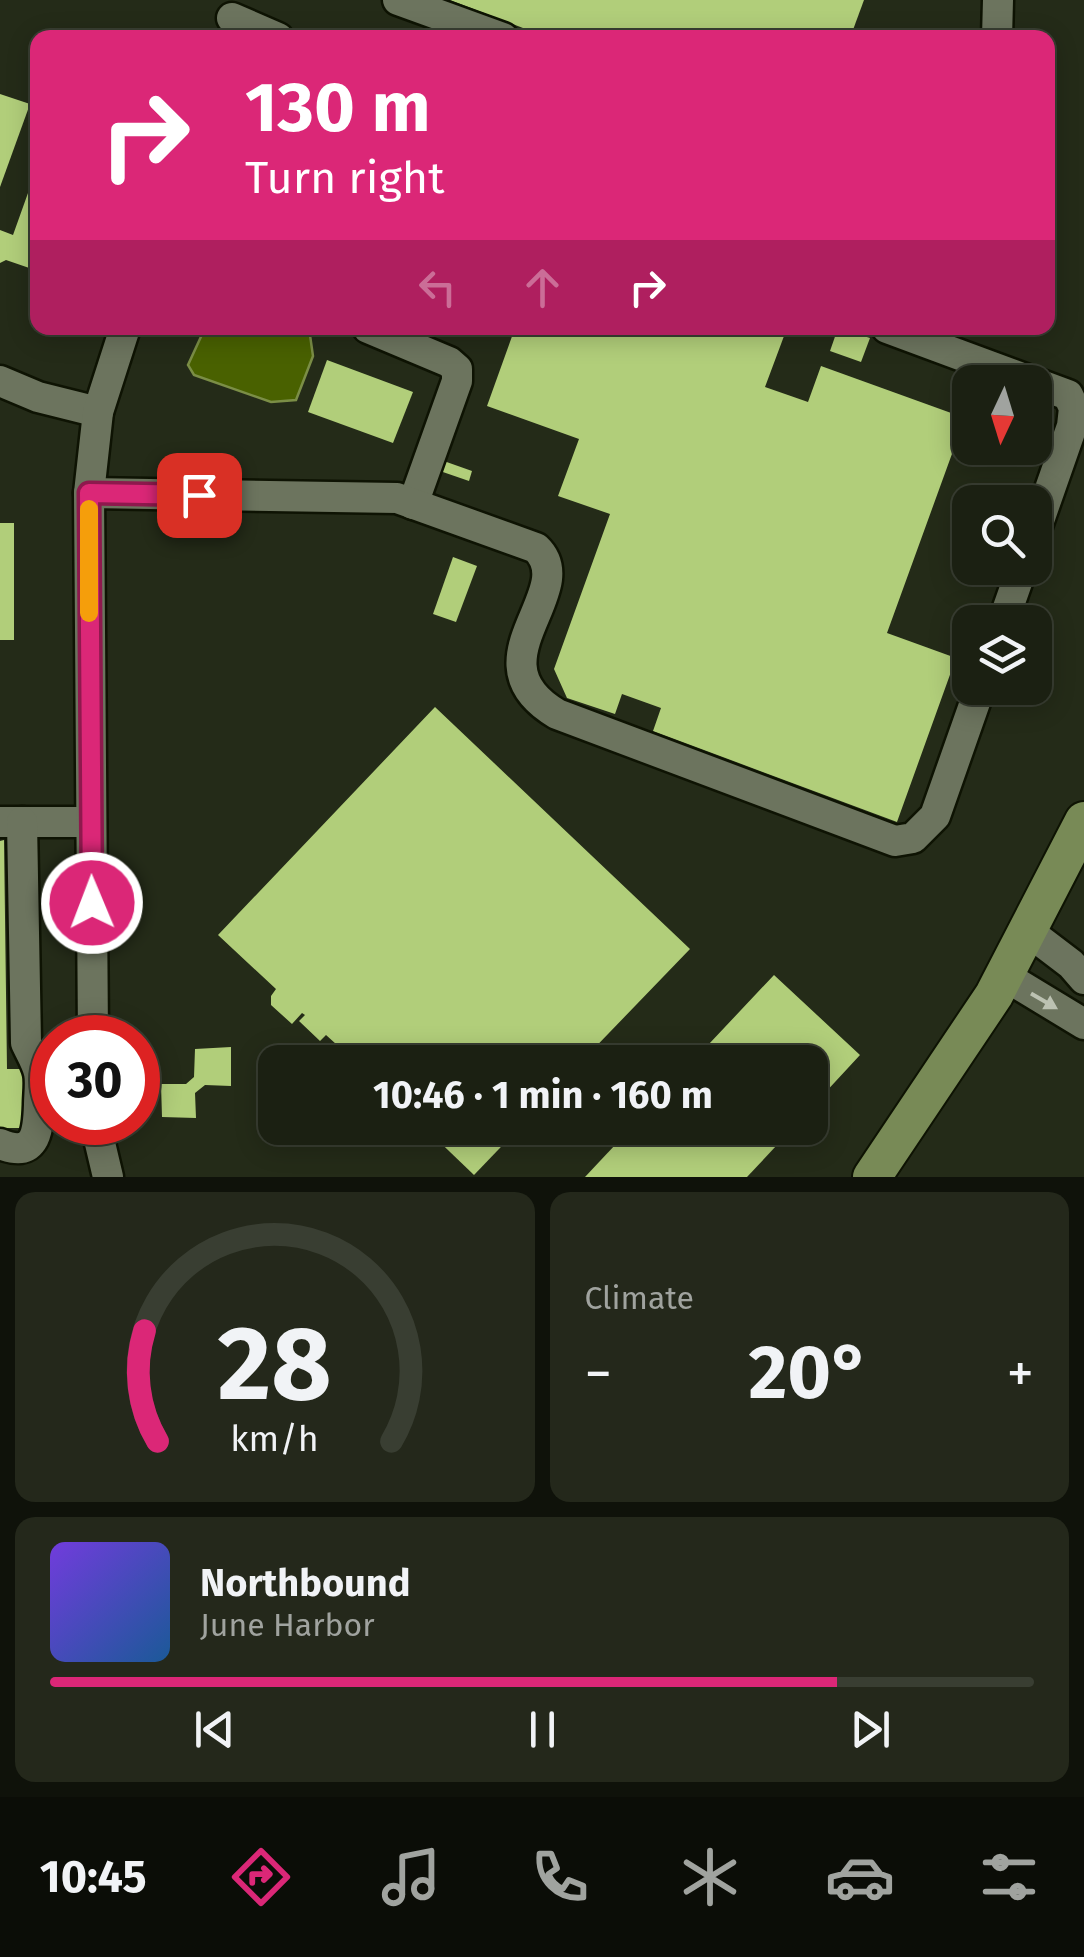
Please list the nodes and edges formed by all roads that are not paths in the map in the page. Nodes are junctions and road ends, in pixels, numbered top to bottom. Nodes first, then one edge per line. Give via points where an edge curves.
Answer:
1 (398, 0) edge
2 (998, 0) edge
3 (232, 18) edge
4 (260, 30) edge
5 (481, 30) edge
6 (997, 30) edge
7 (123, 335) edge
8 (385, 335) edge
9 (906, 335) edge
10 (0, 381) edge
11 (98, 412) junction
12 (1051, 485) edge
13 (89, 493) junction
14 (413, 504) junction
15 (974, 705) edge
16 (1084, 820) edge
17 (11, 822) edge
18 (91, 822) junction
19 (1029, 932) junction
20 (1005, 976) junction
21 (1084, 979) edge
22 (93, 1015) edge
23 (1084, 1024) edge
24 (0, 1144) edge
25 (100, 1145) edge
26 (108, 1177) edge
27 (872, 1177) edge

1 - 5 street
2 - 6 street
3 - 4 street
7 - 11 street
8 - 14 street via 457,370
9 - 12 street via 1068,396 1072,426
10 - 11 street
11 - 13 street
13 - 14 street via 397,498
13 - 18 street
14 - 15 street via 543,554 548,574 519,659 528,691 540,704 895,841 913,838 934,816
16 - 19 main road
17 - 18 street
17 - 24 street via 26,1043 40,1073 34,1140 14,1149
18 - 22 street
19 - 20 main road
19 - 21 street
20 -> 23 street
20 - 27 main road
25 - 26 street

